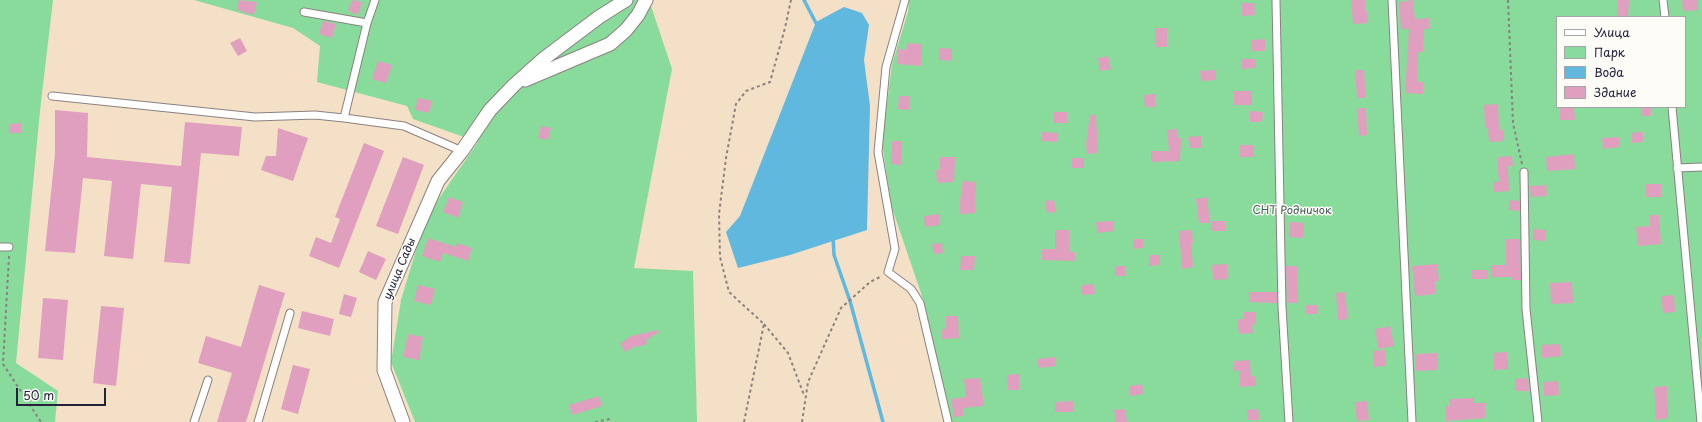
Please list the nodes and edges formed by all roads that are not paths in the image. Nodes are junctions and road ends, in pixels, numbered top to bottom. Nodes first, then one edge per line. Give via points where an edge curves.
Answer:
1 (375, 0) edge
2 (626, 0) edge
3 (646, 0) edge
4 (905, 0) edge
5 (1276, 0) edge
6 (1392, 0) edge
7 (1664, 0) edge
8 (304, 12) dead end
9 (1665, 16) edge
10 (366, 23) junction
11 (514, 85) junction
12 (52, 96) dead end
13 (1672, 108) edge
14 (344, 118) junction
15 (462, 151) junction
16 (1702, 167) edge
17 (1677, 168) junction
18 (1524, 172) road end
19 (0, 247) edge
20 (9, 247) road end
21 (290, 313) dead end
22 (208, 380) dead end
23 (1699, 380) edge
24 (194, 422) edge
25 (258, 422) edge
26 (403, 422) edge
27 (948, 422) edge
28 (1289, 422) edge
29 (1412, 422) edge
30 (1538, 422) edge
31 (1701, 422) edge

1 - 10 lane
2 - 11 street, улица Сады via 542,60
3 - 11 street via 630,25 610,44
4 - 27 lane via 886,67 878,152 895,249 888,272 911,289 920,303
5 - 28 lane via 1282,308
6 - 29 lane
7 - 9 lane
8 - 10 lane
10 - 14 lane
11 - 15 street, улица Сады via 490,110
12 - 14 lane via 255,117 315,115
13 - 17 lane
14 - 15 lane via 404,126
15 - 26 street, улица Сады via 438,181 385,302 384,370
16 - 17 lane
17 - 23 lane
18 - 30 lane via 1526,308
19 - 20 lane
21 - 25 lane
22 - 24 lane
23 - 31 lane

